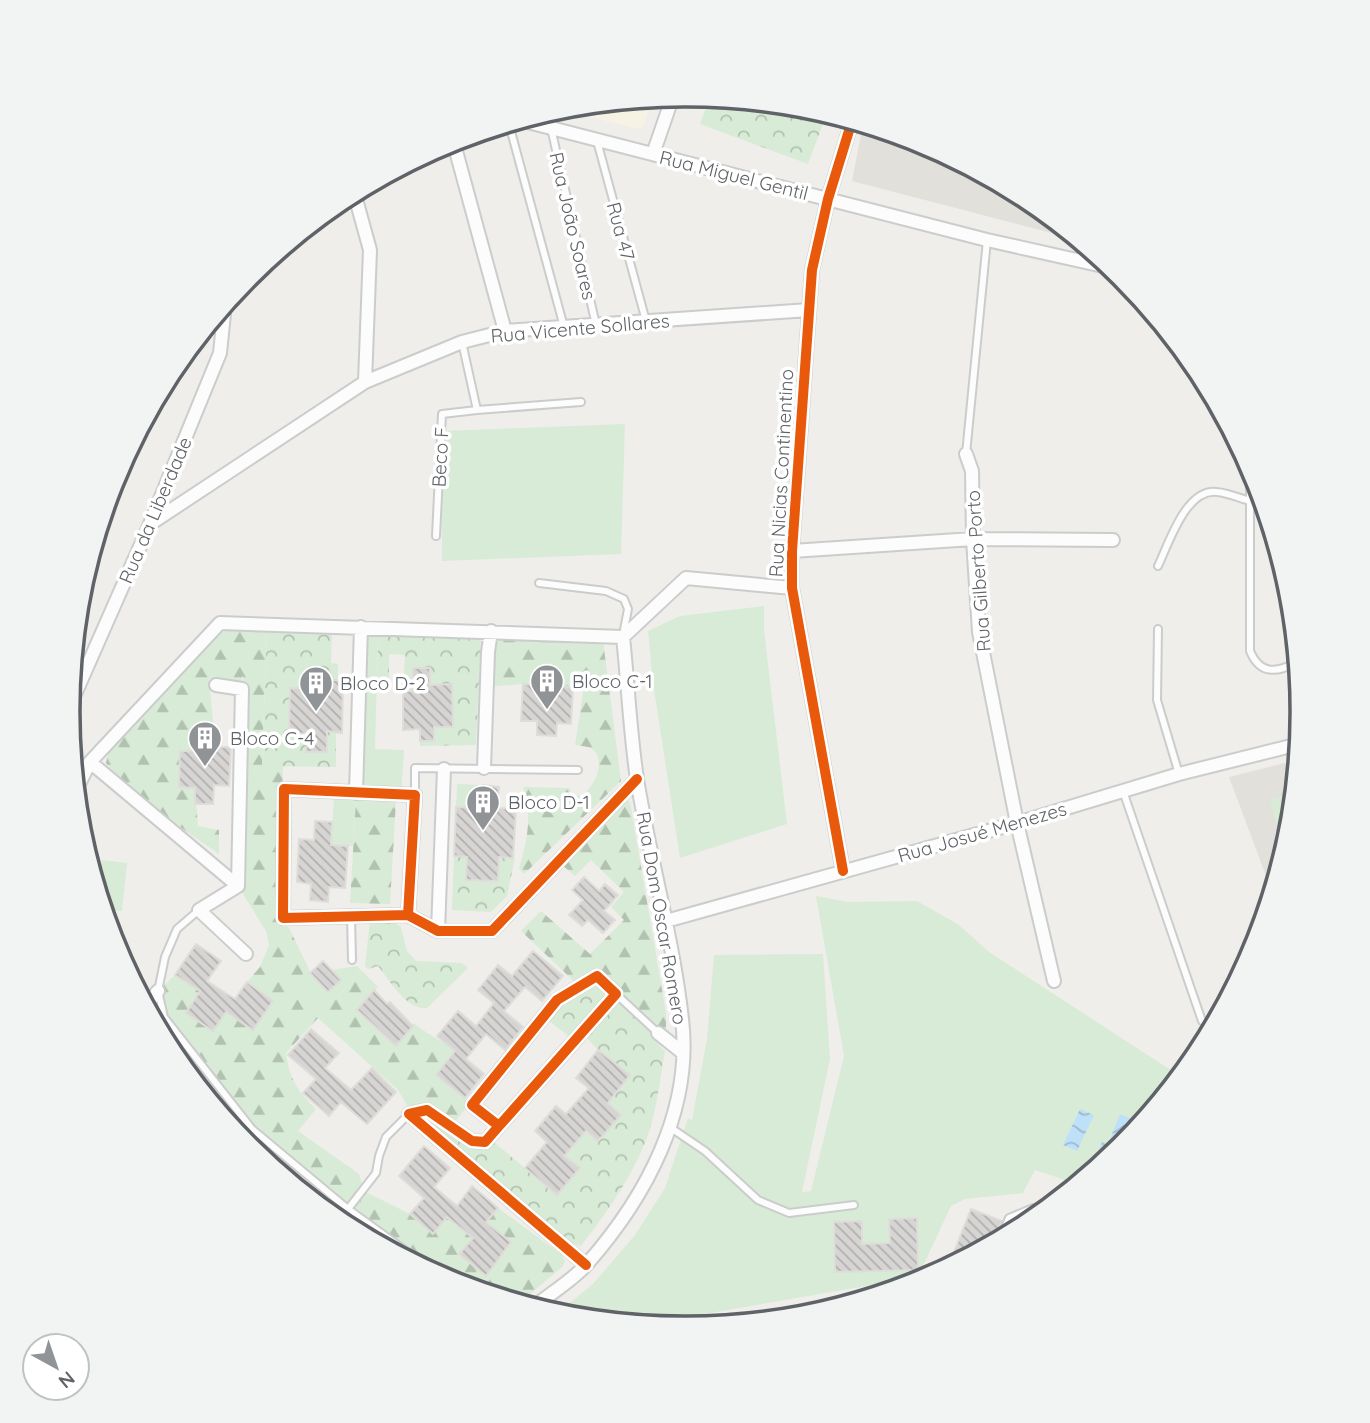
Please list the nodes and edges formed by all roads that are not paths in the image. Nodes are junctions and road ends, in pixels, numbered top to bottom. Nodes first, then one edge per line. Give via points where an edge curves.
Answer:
1 (670, 107) edge
2 (553, 122) edge
3 (540, 125) edge
4 (551, 128) junction
5 (849, 130) edge
6 (511, 133) edge
7 (597, 140) junction
8 (456, 152) edge
9 (653, 154) junction
10 (828, 200) junction
11 (357, 204) edge
12 (987, 240) junction
13 (1090, 263) edge
14 (809, 310) junction
15 (646, 321) junction
16 (223, 322) edge
17 (596, 325) junction
18 (564, 327) junction
19 (505, 331) junction
20 (462, 342) junction
21 (365, 382) junction
22 (580, 402) dead end
23 (477, 410) junction
24 (966, 454) joint
25 (1250, 501) joint
26 (150, 524) junction
27 (436, 536) dead end
28 (973, 539) junction
29 (1114, 540) dead end
30 (792, 551) junction
31 (1158, 566) dead end
32 (539, 583) dead end
33 (792, 588) junction
34 (361, 627) junction
35 (1158, 629) dead end
36 (491, 631) junction
37 (623, 636) junction
38 (1287, 667) edge
39 (82, 679) edge
40 (216, 685) dead end
41 (1288, 746) edge
42 (90, 762) junction
43 (444, 768) junction
44 (484, 768) junction
45 (578, 770) dead end
46 (84, 773) edge
47 (1179, 774) junction
48 (637, 779) junction
49 (1123, 791) junction
50 (356, 793) junction
51 (415, 795) junction
52 (1017, 823) junction
53 (842, 871) junction
54 (238, 886) junction
55 (199, 910) junction
56 (408, 915) junction
57 (351, 917) junction
58 (666, 922) junction
59 (438, 931) junction
60 (246, 954) dead end
61 (352, 960) dead end
62 (1054, 981) dead end
63 (158, 991) junction
64 (616, 994) junction
65 (153, 998) edge
66 (1202, 1021) dead end
67 (658, 1033) joint
68 (683, 1053) junction
69 (409, 1114) junction
70 (499, 1126) junction
71 (671, 1128) junction
72 (854, 1205) dead end
73 (348, 1209) junction
74 (1024, 1212) edge
75 (1007, 1223) edge
76 (387, 1237) edge
77 (586, 1265) junction
78 (544, 1299) edge

1 - 9 street
2 - 4 lane
3 - 4 street, Rua Miguel Gentil
4 - 7 street, Rua Miguel Gentil
4 - 17 lane, Rua João Soares
5 - 10 street, Rua Nicias Continentino
6 - 18 lane
7 - 9 street, Rua Miguel Gentil
7 - 15 lane, Rua 47
8 - 19 street
9 - 10 street, Rua Miguel Gentil
10 - 12 street, Rua Miguel Gentil
10 - 14 street, Rua Nicias Continentino via 812,270
11 - 21 street via 370,250
12 - 13 street, Rua Miguel Gentil
12 - 24 lane, Rua Gilberto Porto
14 - 15 street, Rua Vicente Sollares
14 - 30 street, Rua Nicias Continentino
15 - 17 street, Rua Vicente Sollares
16 - 26 street, Rua da Liberdade via 220,353
17 - 18 street, Rua Vicente Sollares
18 - 19 street, Rua Vicente Sollares
19 - 20 street, Rua Vicente Sollares
20 - 21 street, Rua Vicente Sollares
20 - 23 lane
21 - 26 street, Rua Vicente Sollares
22 - 23 lane, Beco F
23 - 27 lane, Beco F via 442,414
24 - 28 street, Rua Gilberto Porto via 972,471
25 - 31 lane via 1215,491 1199,495 1182,513
25 - 38 lane via 1250,651 1263,668
26 - 39 street, Rua da Liberdade
28 - 29 street
28 - 30 street
28 - 52 street, Rua Gilberto Porto via 979,632
30 - 33 street, Rua Nicias Continentino
32 - 37 lane via 606,590 624,599 628,609
33 - 37 street via 686,578
33 - 53 street, Rua Nicias Continentino
34 - 36 street
34 - 42 street via 220,623
34 - 50 street
35 - 47 lane via 1157,700
36 - 37 street
36 - 44 street
37 - 48 street, Rua Dom Oscar Romero
40 - 54 street via 242,689
41 - 47 street, Rua Josué Menezes
42 - 46 street
42 - 54 street
43 - 44 lane
43 - 51 lane via 415,768
43 - 59 street
44 - 45 lane
47 - 49 street, Rua Josué Menezes
48 - 58 street, Rua Dom Oscar Romero
48 - 59 street via 492,931
49 - 52 street, Rua Josué Menezes
49 - 66 lane
50 - 51 street
50 - 57 street via 284,789 283,918
51 - 56 street
52 - 53 street, Rua Josué Menezes
52 - 62 street, Rua Gilberto Porto
53 - 58 street, Rua Josué Menezes
54 - 55 street
55 - 60 street
55 - 63 lane via 177,929
56 - 57 street
56 - 59 street
57 - 61 lane
58 - 68 street, Rua Dom Oscar Romero via 683,1020
63 - 65 street
63 - 73 lane via 164,1017 252,1129
64 - 67 lane
64 - 70 street
64 - 70 street via 597,976 557,1000 472,1104
67 - 68 street
68 - 71 street, Rua Dom Oscar Romero
69 - 70 street via 426,1110 479,1142 485,1142
69 - 73 lane via 386,1137 376,1173
69 - 77 street
71 - 72 lane via 705,1151 758,1200 789,1213
71 - 77 street, Rua Dom Oscar Romero via 641,1192
73 - 76 lane
74 - 75 lane
77 - 78 street, Rua Dom Oscar Romero

